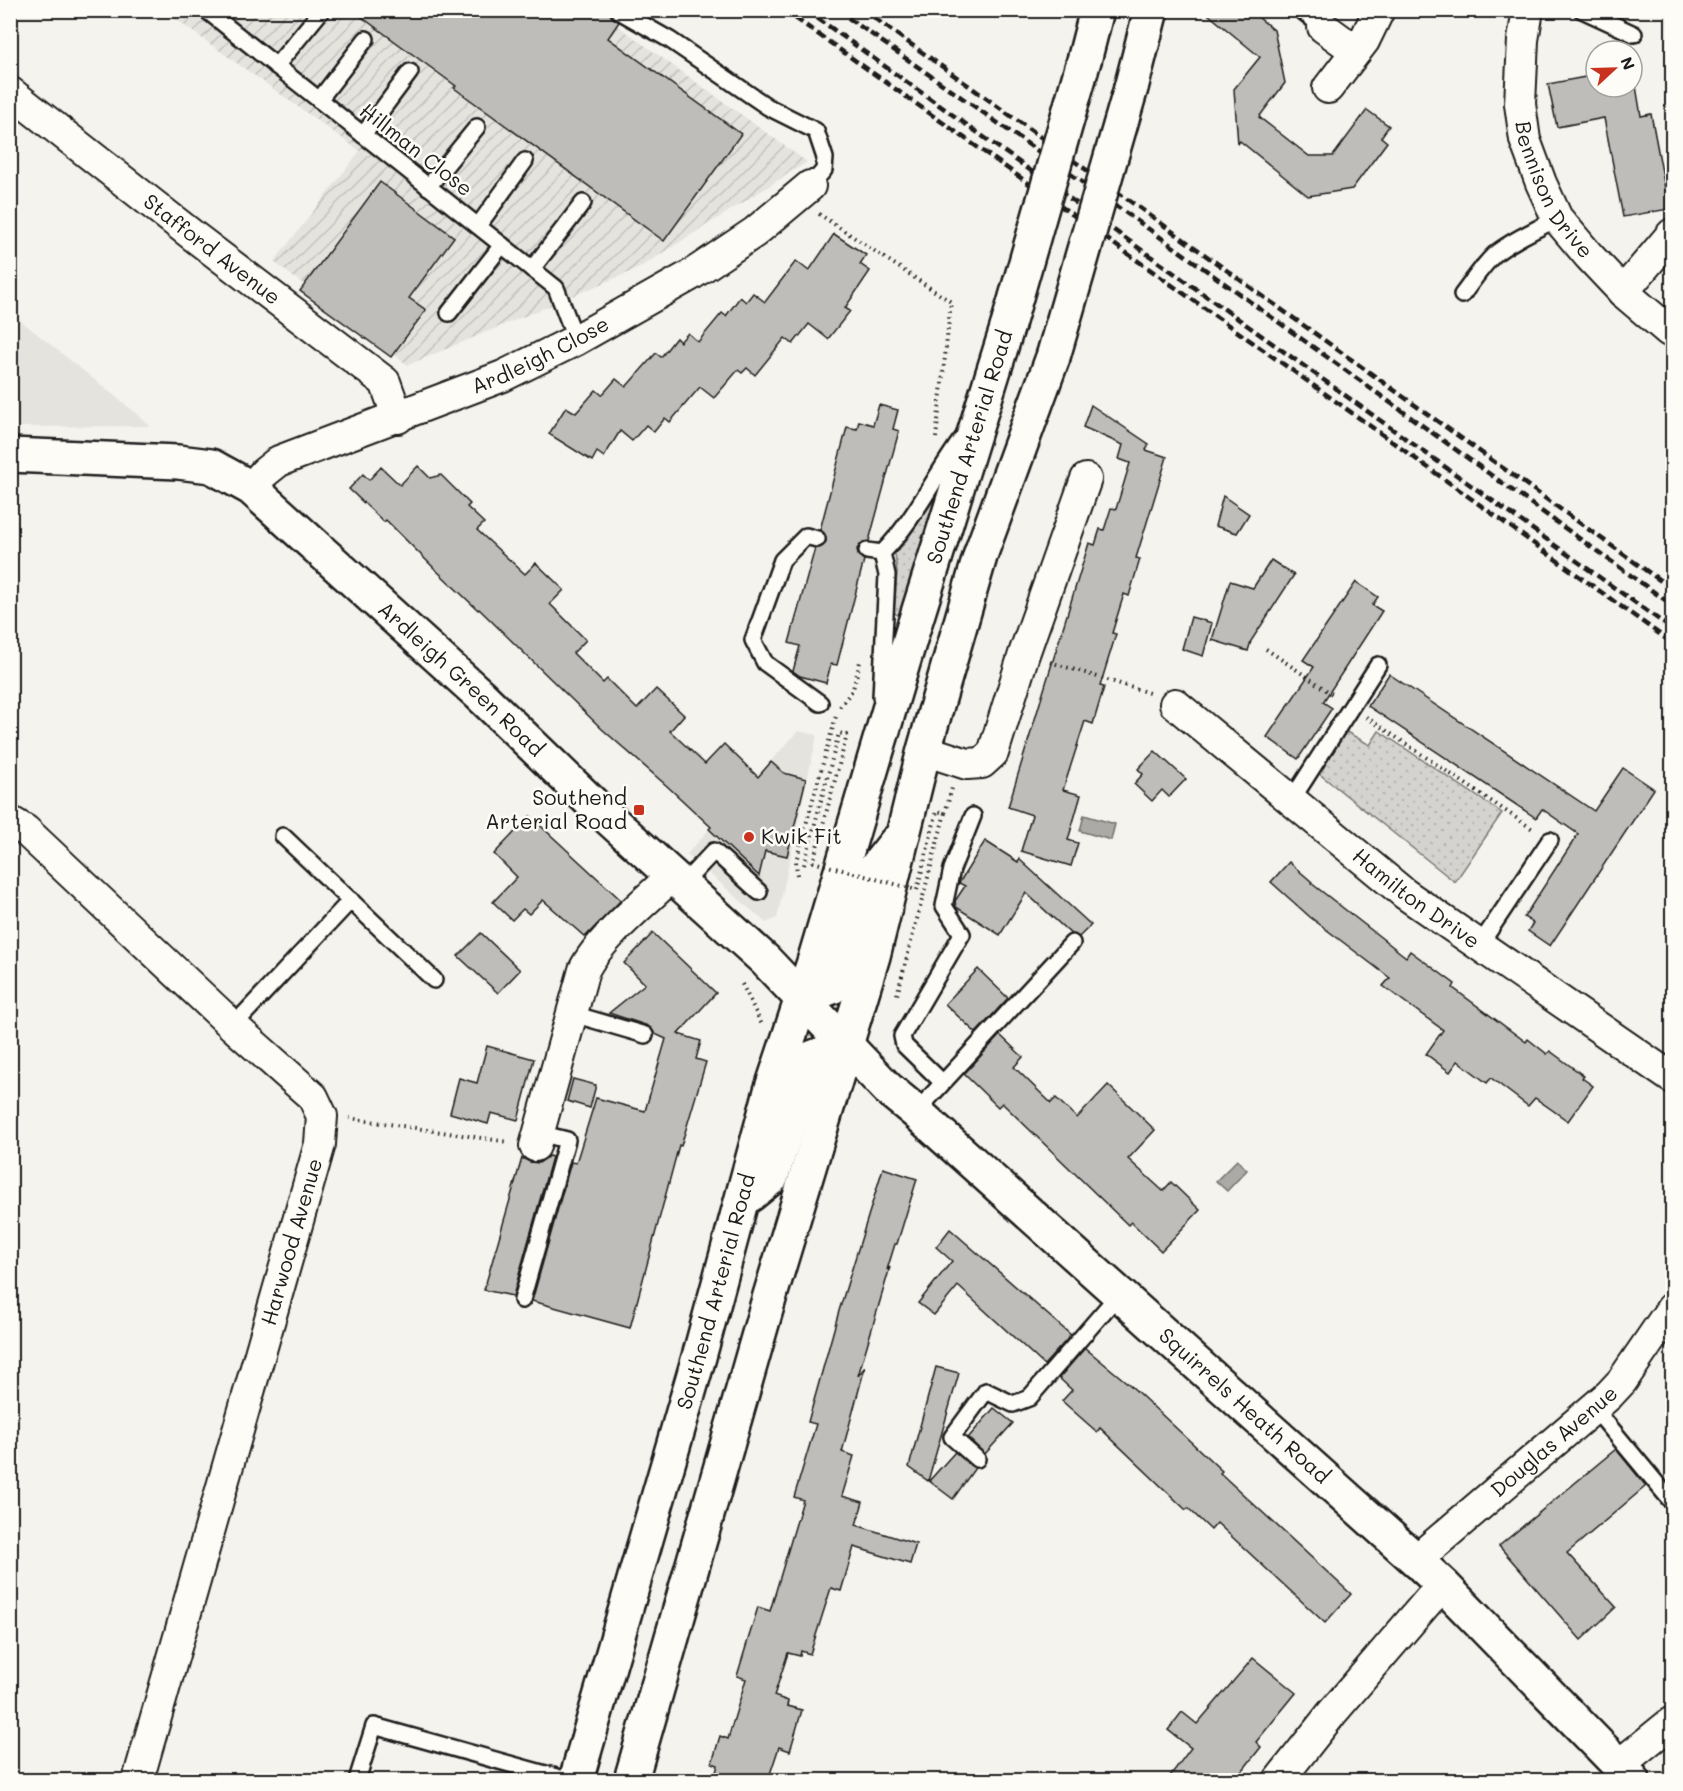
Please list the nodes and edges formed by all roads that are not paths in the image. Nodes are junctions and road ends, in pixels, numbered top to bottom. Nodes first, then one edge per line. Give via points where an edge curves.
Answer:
1 (206, 10) edge
2 (322, 10) edge
3 (620, 10) edge
4 (1097, 10) edge
5 (1151, 10) edge
6 (1379, 10) edge
7 (1528, 10) edge
8 (1582, 10) edge
9 (1312, 19) edge
10 (1634, 34) dead end
11 (366, 39) dead end
12 (1356, 51) junction
13 (276, 66) junction
14 (410, 72) dead end
15 (1328, 88) dead end
16 (10, 92) edge
17 (319, 100) junction
18 (477, 127) dead end
19 (363, 135) junction
20 (525, 161) dead end
21 (428, 187) junction
22 (803, 192) joint
23 (583, 203) dead end
24 (1557, 218) junction
25 (478, 226) junction
26 (1672, 234) edge
27 (502, 245) junction
28 (532, 269) junction
29 (1623, 292) junction
30 (1462, 295) dead end
31 (449, 313) dead end
32 (1669, 331) dead end
33 (576, 340) junction
34 (981, 415) junction
35 (398, 418) junction
36 (10, 455) edge
37 (1086, 479) dead end
38 (251, 488) junction
39 (817, 539) dead end
40 (867, 551) dead end
41 (882, 553) junction
42 (1378, 665) dead end
43 (820, 703) dead end
44 (1175, 704) road end
45 (878, 748) junction
46 (924, 750) junction
47 (1291, 801) junction
48 (973, 816) dead end
49 (10, 821) edge
50 (903, 832) junction
51 (283, 836) dead end
52 (1550, 840) road end
53 (677, 881) junction
54 (759, 892) dead end
55 (351, 900) junction
56 (1072, 944) dead end
57 (1479, 946) junction
58 (434, 980) dead end
59 (802, 999) junction
60 (573, 1014) junction
61 (233, 1026) junction
62 (645, 1035) dead end
63 (845, 1045) junction
64 (1672, 1078) edge
65 (942, 1082) junction
66 (916, 1112) junction
67 (537, 1139) joint
68 (741, 1201) junction
69 (1119, 1294) junction
70 (522, 1300) dead end
71 (1672, 1308) edge
72 (1594, 1408) junction
73 (977, 1459) dead end
74 (1672, 1502) edge
75 (1416, 1560) junction
76 (1444, 1586) junction
77 (1672, 1722) edge
78 (1626, 1773) edge
79 (138, 1780) edge
80 (357, 1780) edge
81 (567, 1780) edge
82 (576, 1780) edge
83 (631, 1780) edge
84 (1279, 1780) edge

1 - 13 lane, Hillman Close
2 - 13 lane
3 - 22 lane via 768,107 816,131 825,158 824,170
4 - 34 main road, Southend Arterial Road, bridge
5 - 46 main road, Southend Arterial Road, bridge via 1053,357 981,553
6 - 12 street
7 - 24 street, Bennison Drive via 1520,72 1525,140
8 - 10 lane
9 - 12 street
11 - 17 lane
12 - 15 street
13 - 17 lane, Hillman Close
14 - 19 lane
16 - 35 street, Stafford Avenue via 385,382
17 - 19 lane, Hillman Close
18 - 21 lane
19 - 21 lane, Hillman Close
20 - 25 lane
21 - 25 lane, Hillman Close
22 - 33 street, Ardleigh Close via 755,232 691,275
23 - 28 lane
24 - 29 street, Bennison Drive
24 - 30 lane via 1497,253
25 - 27 lane, Hillman Close
26 - 29 street
27 - 28 lane, Hillman Close
27 - 31 lane
28 - 33 lane, Hillman Close via 556,288
29 - 32 street, Bennison Drive
33 - 35 street, Ardleigh Close via 503,376
34 - 41 lane
34 - 45 main road, Southend Arterial Road
35 - 38 street, Ardleigh Close via 279,461
36 - 38 main road, Ardleigh Green Road via 211,466
37 - 46 street via 993,753 982,763 967,764
38 - 53 main road, Ardleigh Green Road via 479,694
39 - 43 lane via 806,536 782,560 753,640 765,663
40 - 41 lane
41 - 45 lane via 887,575
42 - 47 lane
44 - 47 street, Hamilton Drive
45 - 59 main road, Southend Arterial Road
46 - 50 main road, Southend Arterial Road
47 - 57 street, Hamilton Drive via 1405,894
48 - 65 lane via 952,869 944,906 962,934 902,1036 904,1045
49 - 61 street via 25,830
50 - 59 main road via 869,876 832,987
50 - 63 main road, Southend Arterial Road via 873,956
51 - 55 lane
52 - 57 lane
53 - 54 lane via 714,851
53 - 59 main road, Ardleigh Green Road
53 - 60 street via 602,944 590,959
55 - 58 lane
55 - 61 lane
56 - 65 lane
57 - 64 street, Hamilton Drive
59 - 63 main road, Ardleigh Green Road
59 - 68 main road, Southend Arterial Road via 771,1091
60 - 62 lane
60 - 67 street
61 - 79 street, Harwood Avenue via 313,1097 322,1116 320,1144
63 - 66 main road, Squirrels Heath Road
63 - 68 main road via 809,1059 771,1178
63 - 83 main road, Southend Arterial Road
65 - 66 lane
66 - 69 main road, Squirrels Heath Road
67 - 70 lane via 567,1140
68 - 82 main road, Southend Arterial Road
69 - 73 lane via 1029,1398 1012,1404 986,1391 952,1437
69 - 75 main road, Squirrels Heath Road
71 - 72 street, Douglas Avenue via 1622,1381
72 - 74 lane
72 - 75 street, Douglas Avenue
75 - 76 main road, Squirrels Heath Road
76 - 78 main road, Squirrels Heath Road
76 - 84 street via 1332,1713
77 - 78 street
80 - 81 lane via 374,1726

